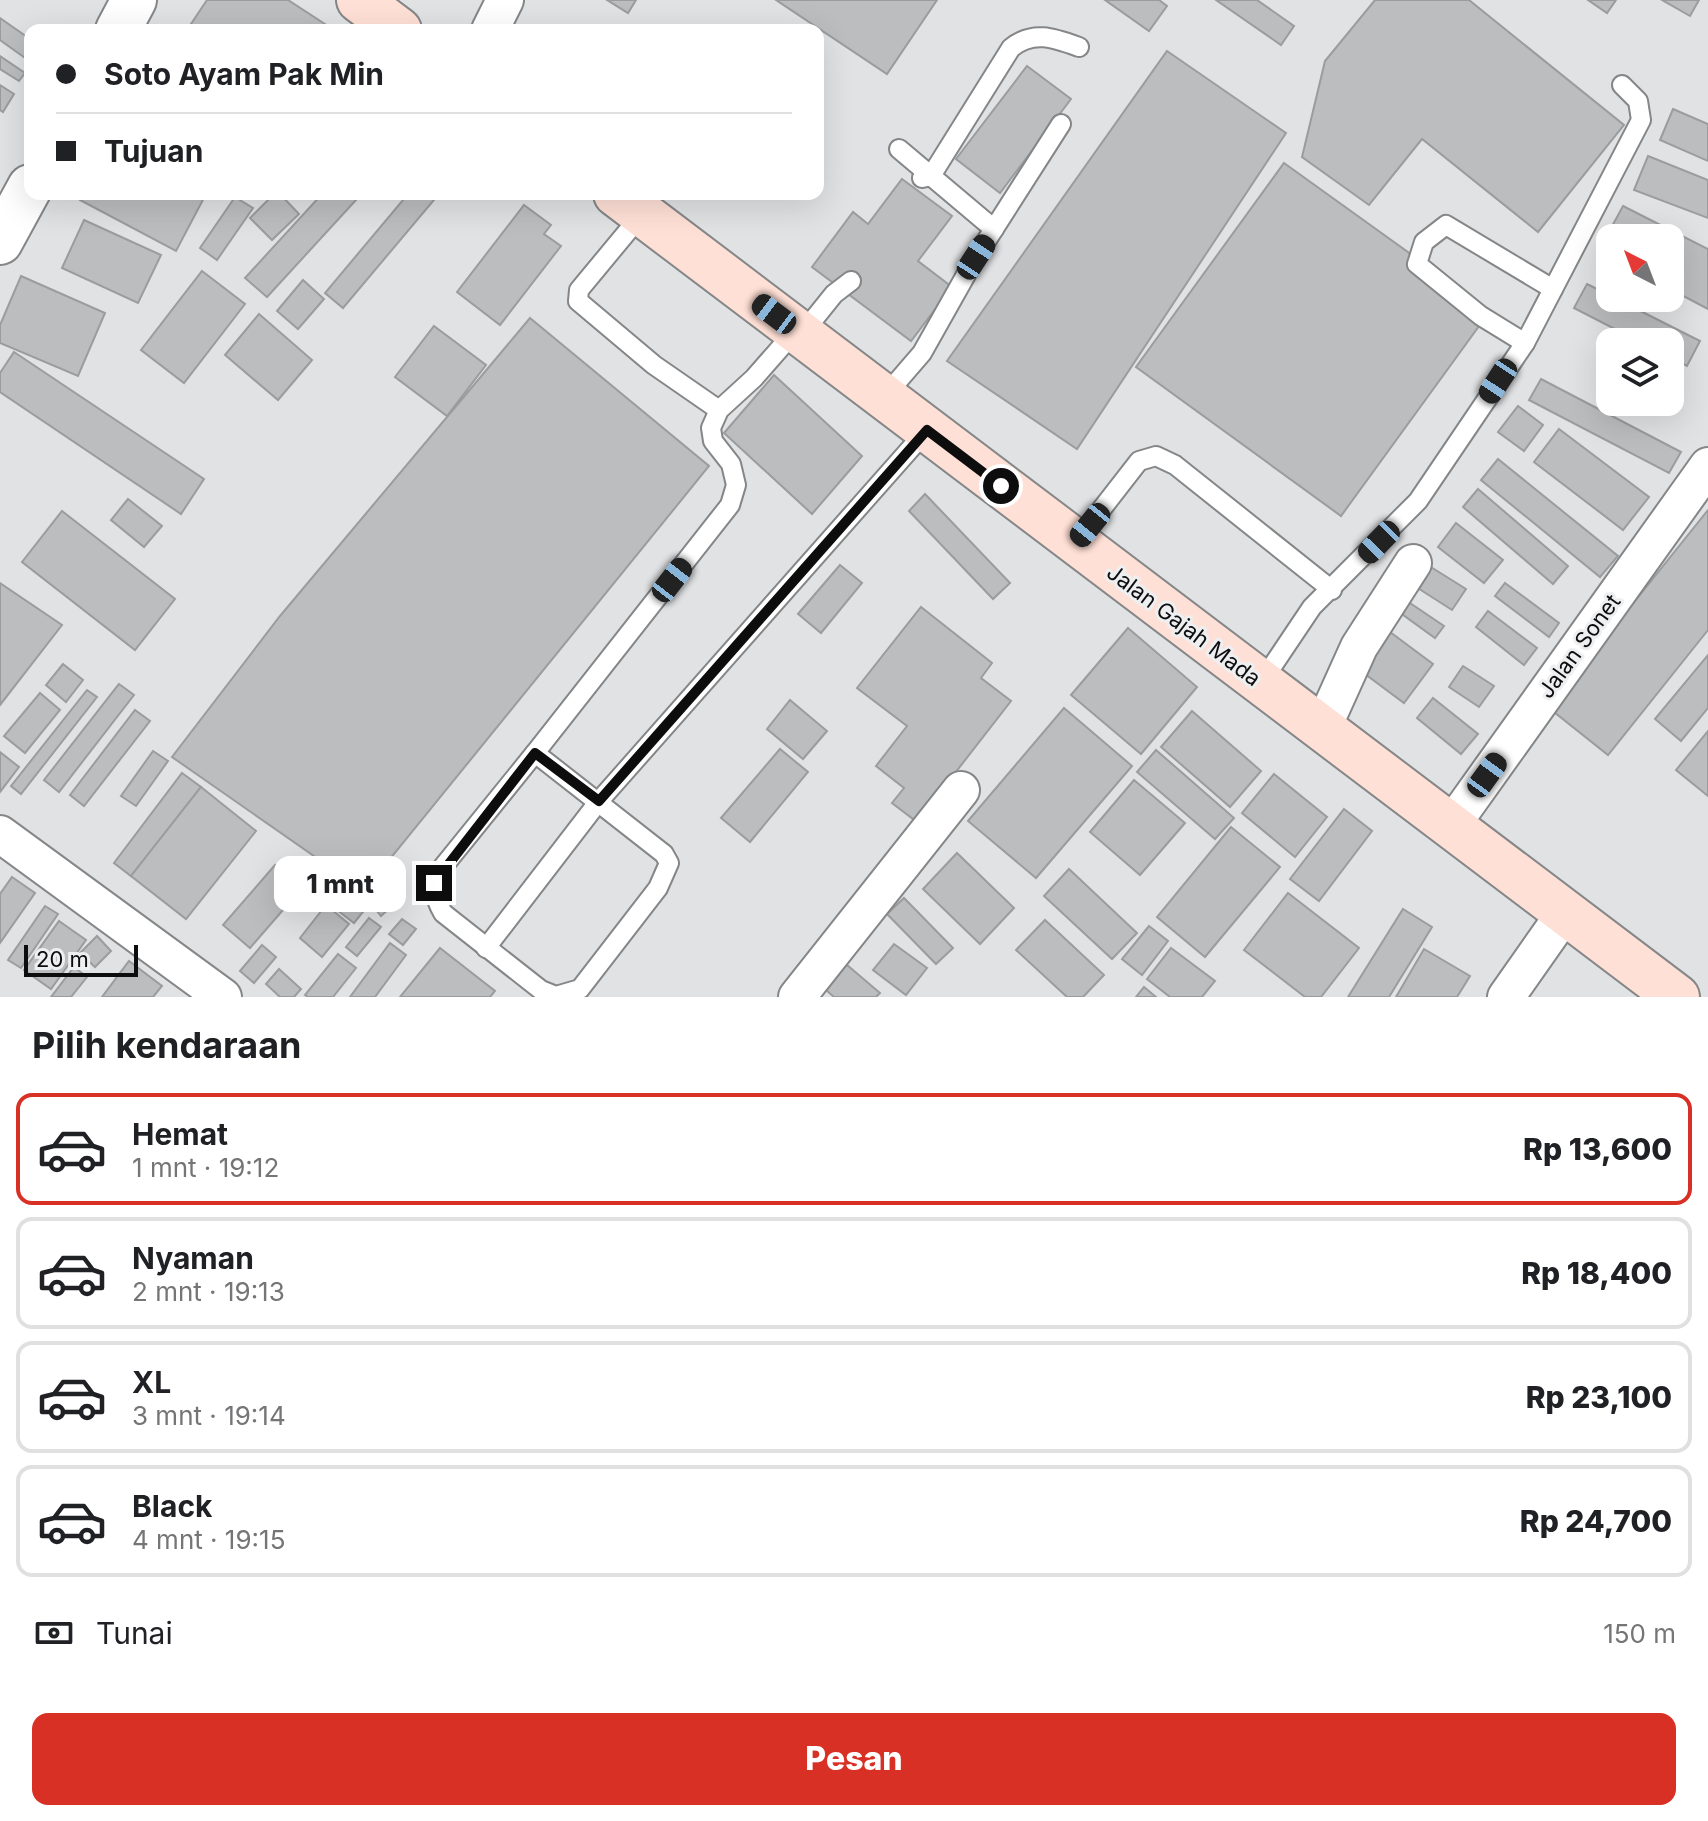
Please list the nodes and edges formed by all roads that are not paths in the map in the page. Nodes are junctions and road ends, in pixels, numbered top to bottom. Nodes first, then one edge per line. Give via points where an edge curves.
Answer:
1 (134, 0) edge
2 (359, 0) edge
3 (505, 0) edge
4 (121, 24) edge
5 (391, 24) edge
6 (493, 24) edge
7 (1079, 47) dead end
8 (1622, 85) dead end
9 (1061, 124) dead end
10 (899, 149) dead end
11 (926, 177) junction
12 (24, 197) edge
13 (629, 204) edge
14 (994, 229) junction
15 (1, 237) edge
16 (851, 281) dead end
17 (1553, 289) junction
18 (799, 332) junction
19 (1525, 343) junction
20 (884, 397) junction
21 (719, 410) junction
22 (927, 430) junction
23 (1708, 466) edge
24 (1076, 543) junction
25 (1413, 563) dead end
26 (1332, 590) junction
27 (1261, 683) junction
28 (1322, 729) junction
29 (535, 753) junction
30 (961, 790) dead end
31 (599, 801) junction
32 (1451, 826) junction
33 (0, 834) edge
34 (1565, 913) junction
35 (486, 948) junction
36 (223, 997) edge
37 (797, 997) edge
38 (1506, 997) edge
39 (1677, 997) edge

1 - 4 street
2 - 5 main road
3 - 6 street
7 - 11 lane via 1038,36 1023,38 1011,48
8 - 17 lane via 1638,101 1641,120
9 - 14 lane
10 - 11 lane
11 - 14 lane
12 - 15 street
13 - 18 main road, Jalan Gajah Mada
13 - 21 lane via 579,290 578,301 654,365
14 - 20 lane via 922,353
16 - 18 lane
17 - 19 lane
17 - 19 lane via 1446,225 1424,242 1417,264 1481,316
18 - 20 main road, Jalan Gajah Mada
18 - 21 lane
19 - 26 lane via 1418,501
20 - 22 main road, Jalan Gajah Mada
21 - 29 lane via 711,428 713,441 731,464 736,485 730,505
22 - 24 main road, Jalan Gajah Mada
22 - 31 lane
23 - 32 street, Jalan Sonet
24 - 26 lane via 1139,461 1156,456 1175,465
24 - 27 main road, Jalan Gajah Mada
25 - 28 street via 1359,647
26 - 27 lane via 1312,607
27 - 28 main road, Jalan Gajah Mada
28 - 32 main road, Jalan Gajah Mada
29 - 31 lane
29 - 35 lane via 434,883 434,897 443,913
30 - 37 street
31 - 35 lane
31 - 35 lane via 669,863 667,875 641,910 580,989 567,995 541,990
32 - 34 main road, Jalan Gajah Mada
33 - 36 street
34 - 38 street
34 - 39 main road, Jalan Gajah Mada

